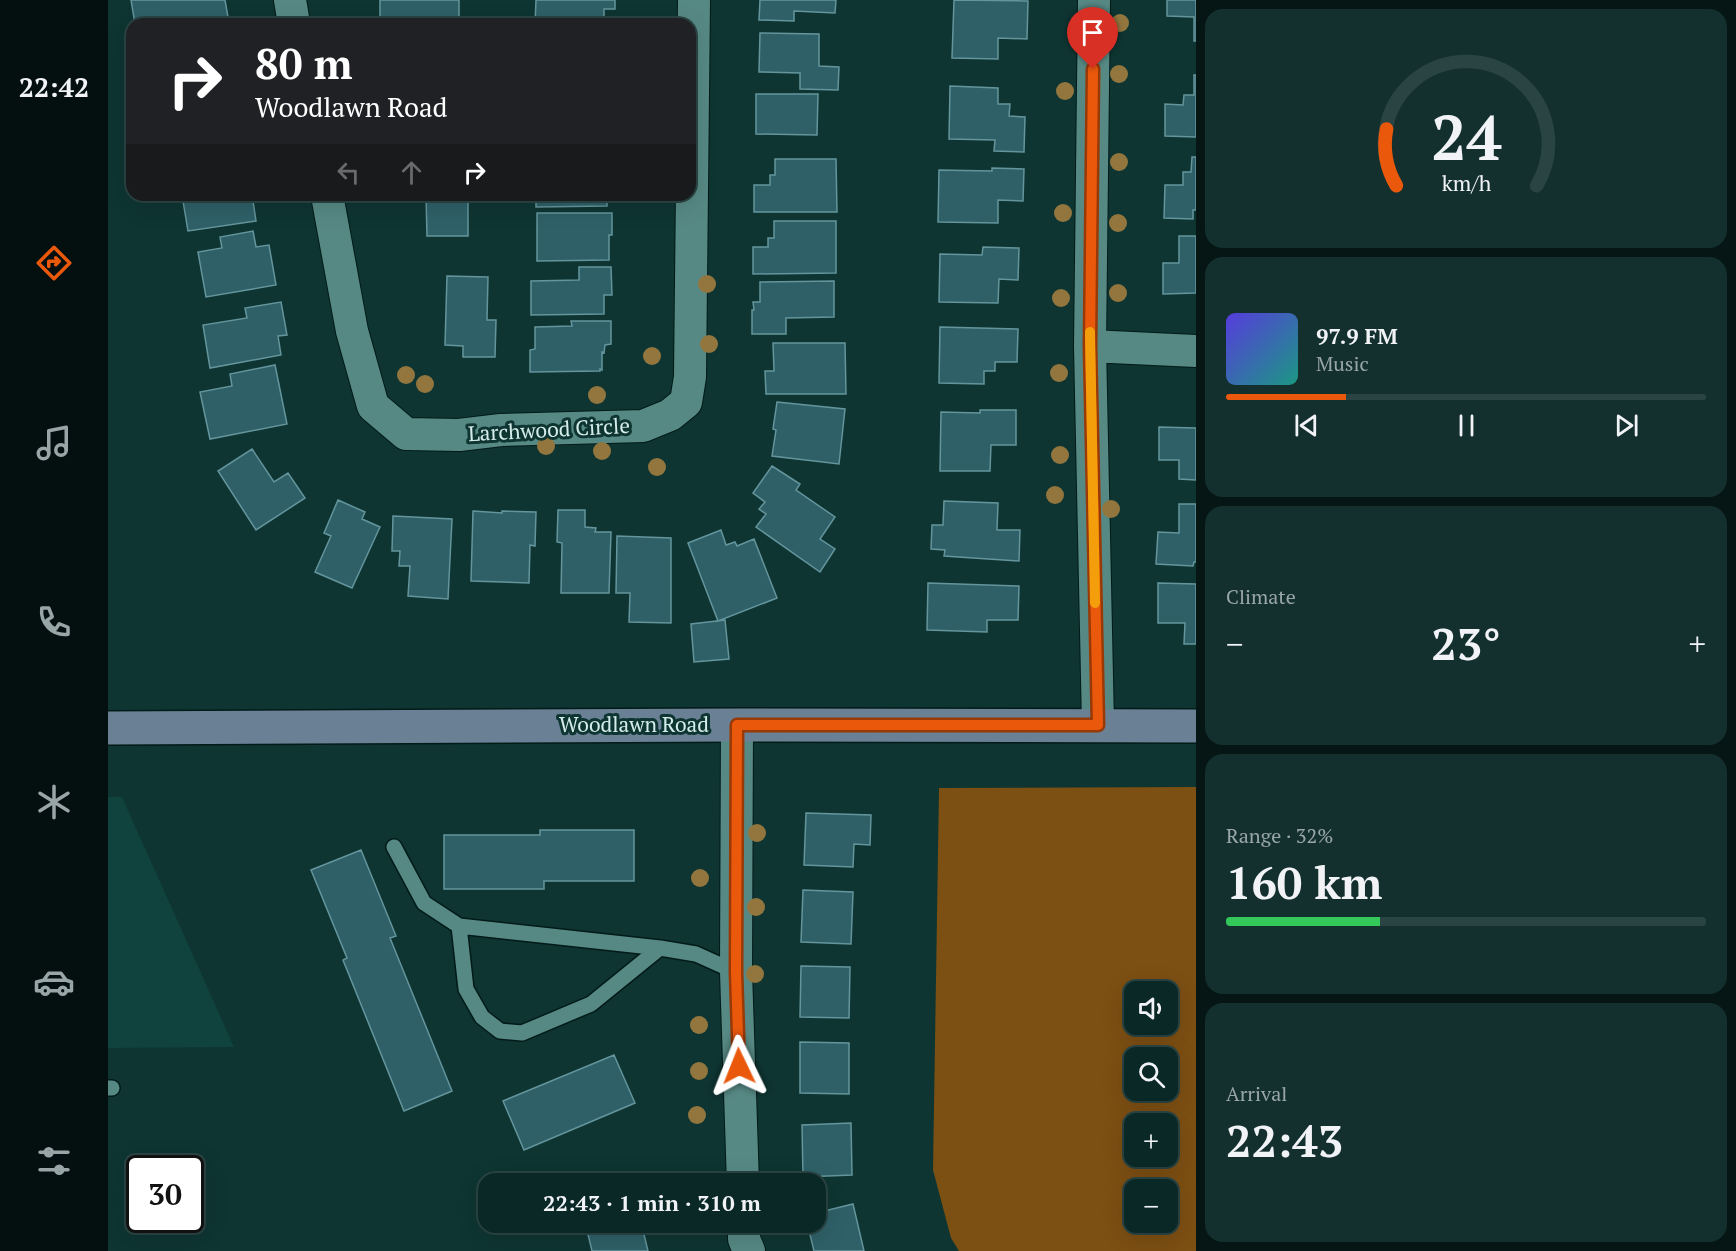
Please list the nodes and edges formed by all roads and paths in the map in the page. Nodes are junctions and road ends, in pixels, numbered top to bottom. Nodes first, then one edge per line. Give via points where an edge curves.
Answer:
1 (290, 0) edge
2 (694, 0) edge
3 (1094, 0) edge
4 (293, 18) edge
5 (694, 18) edge
6 (328, 201) edge
7 (692, 201) edge
8 (1090, 346) junction
9 (1196, 351) edge
10 (737, 725) junction
11 (1098, 725) junction
12 (1196, 726) edge
13 (108, 728) edge
14 (394, 847) dead end
15 (459, 926) junction
16 (660, 948) junction
17 (736, 972) junction
18 (743, 1173) edge
19 (744, 1233) edge
20 (749, 1251) edge

1 - 4 street
2 - 5 street, Larchwood Circle
3 - 8 street
6 - 7 street, Larchwood Circle via 352,331 373,406 406,434 459,435 643,426 670,415 686,402 690,377
8 - 9 street
8 - 11 street
10 - 11 main road, Woodlawn Road
10 - 13 main road, Woodlawn Road
10 - 17 street
11 - 12 main road, Woodlawn Road
14 - 15 lane via 424,903
15 - 16 lane
15 - 16 lane via 465,990 482,1017 500,1031 522,1033 591,1004
16 - 17 lane via 696,954
17 - 18 street
19 - 20 street

